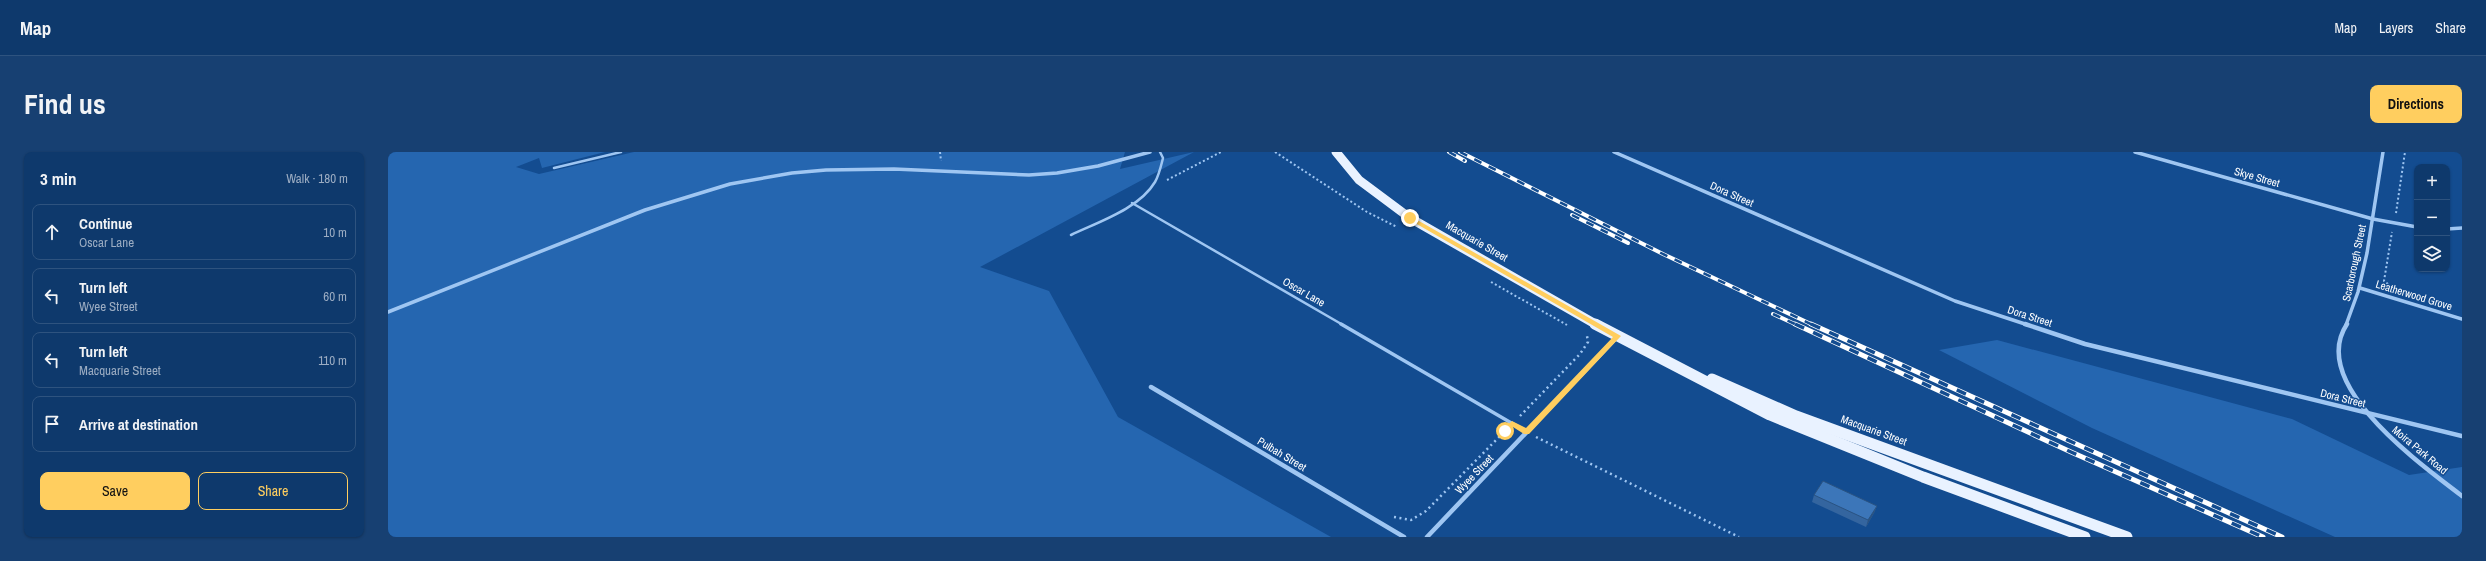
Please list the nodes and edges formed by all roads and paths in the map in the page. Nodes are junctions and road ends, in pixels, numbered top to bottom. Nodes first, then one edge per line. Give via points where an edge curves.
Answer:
1 (621, 152) edge
2 (1150, 152) edge
3 (1160, 152) edge
4 (1222, 152) edge
5 (1275, 152) edge
6 (1336, 152) edge
7 (1614, 152) edge
8 (2136, 152) edge
9 (2383, 152) edge
10 (2405, 152) edge
11 (554, 168) dead end
12 (1150, 189) junction
13 (1132, 203) junction
14 (2401, 215) dead end
15 (2373, 219) junction
16 (2414, 226) edge
17 (1399, 228) dead end
18 (2462, 228) edge
19 (2393, 229) dead end
20 (2450, 230) edge
21 (1071, 235) dead end
22 (1487, 279) dead end
23 (2360, 288) junction
24 (2392, 289) dead end
25 (388, 312) edge
26 (2462, 319) edge
27 (1574, 329) dead end
28 (1580, 332) dead end
29 (1617, 336) junction
30 (1151, 387) dead end
31 (2369, 414) junction
32 (1512, 424) junction
33 (1527, 432) junction
34 (2462, 436) edge
35 (2462, 496) edge
36 (1391, 517) dead end
37 (1404, 537) edge
38 (1427, 537) edge
39 (1739, 537) edge
40 (2085, 537) edge
41 (2126, 537) edge

1 - 11 lane
2 - 25 street via 1098,166 1050,174 856,169 759,178 657,205 471,282
3 - 12 lane via 1163,158 1158,176
4 - 12 path
5 - 17 path via 1367,212
6 - 29 main road, Macquarie Street via 1359,180 1391,206
7 - 31 street, Dora Street via 1955,301 2085,344
8 - 15 street, Skye Street
9 - 15 street, Scarborough Street
10 - 14 path via 2396,213
12 - 13 lane
13 - 21 lane
13 - 32 lane, Oscar Lane
15 - 16 street, Skye Street
15 - 23 street, Scarborough Street
18 - 20 street
19 - 24 path via 2384,281
22 - 27 path
23 - 26 street, Leatherwood Grove
23 - 31 street, Scarborough Street via 2350,319 2337,336 2338,354 2347,382
28 - 32 path via 1587,335 1588,342 1580,354
29 - 33 street, Wyee Street
29 - 40 main road, Macquarie Street via 1770,416 1923,477
29 - 41 main road, Macquarie Street via 1796,416
30 - 37 street, Pulbah Street
31 - 34 street, Dora Street
31 - 35 street, Moira Park Road via 2392,440
32 - 33 lane, Oscar Lane
32 - 36 path via 1426,510 1411,520
33 - 38 street, Wyee Street
33 - 39 path

